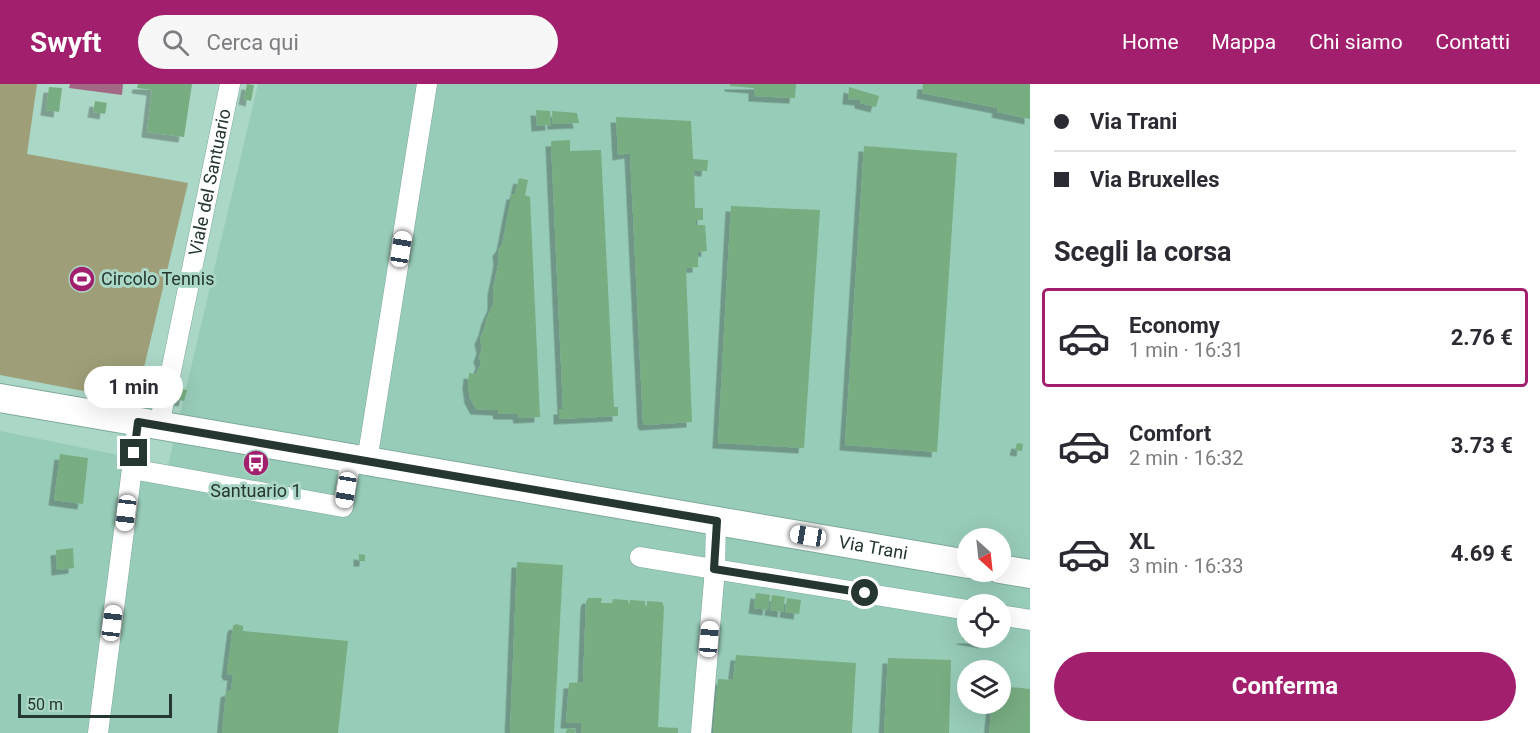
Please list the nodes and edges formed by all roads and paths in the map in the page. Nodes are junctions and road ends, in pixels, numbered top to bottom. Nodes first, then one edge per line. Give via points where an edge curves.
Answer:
1 (230, 84) edge
2 (427, 84) edge
3 (0, 398) edge
4 (148, 424) junction
5 (359, 459) junction
6 (132, 470) junction
7 (717, 521) junction
8 (640, 557) dead end
9 (957, 562) edge
10 (714, 569) junction
11 (1011, 571) edge
12 (1030, 574) edge
13 (957, 608) edge
14 (1011, 617) edge
15 (1030, 620) edge
16 (98, 733) edge
17 (701, 733) edge

1 - 4 street, Viale del Santuario via 167,391
2 - 5 street
3 - 4 main road, Via Trani
4 - 5 main road, Via Trani
4 - 6 street, Viale del Santuario
5 - 6 street via 343,507
5 - 7 main road, Via Trani
6 - 16 street, Viale del Santuario
7 - 9 main road, Via Trani
7 - 10 street
8 - 10 street
10 - 13 street
10 - 17 street
11 - 12 main road
14 - 15 street

